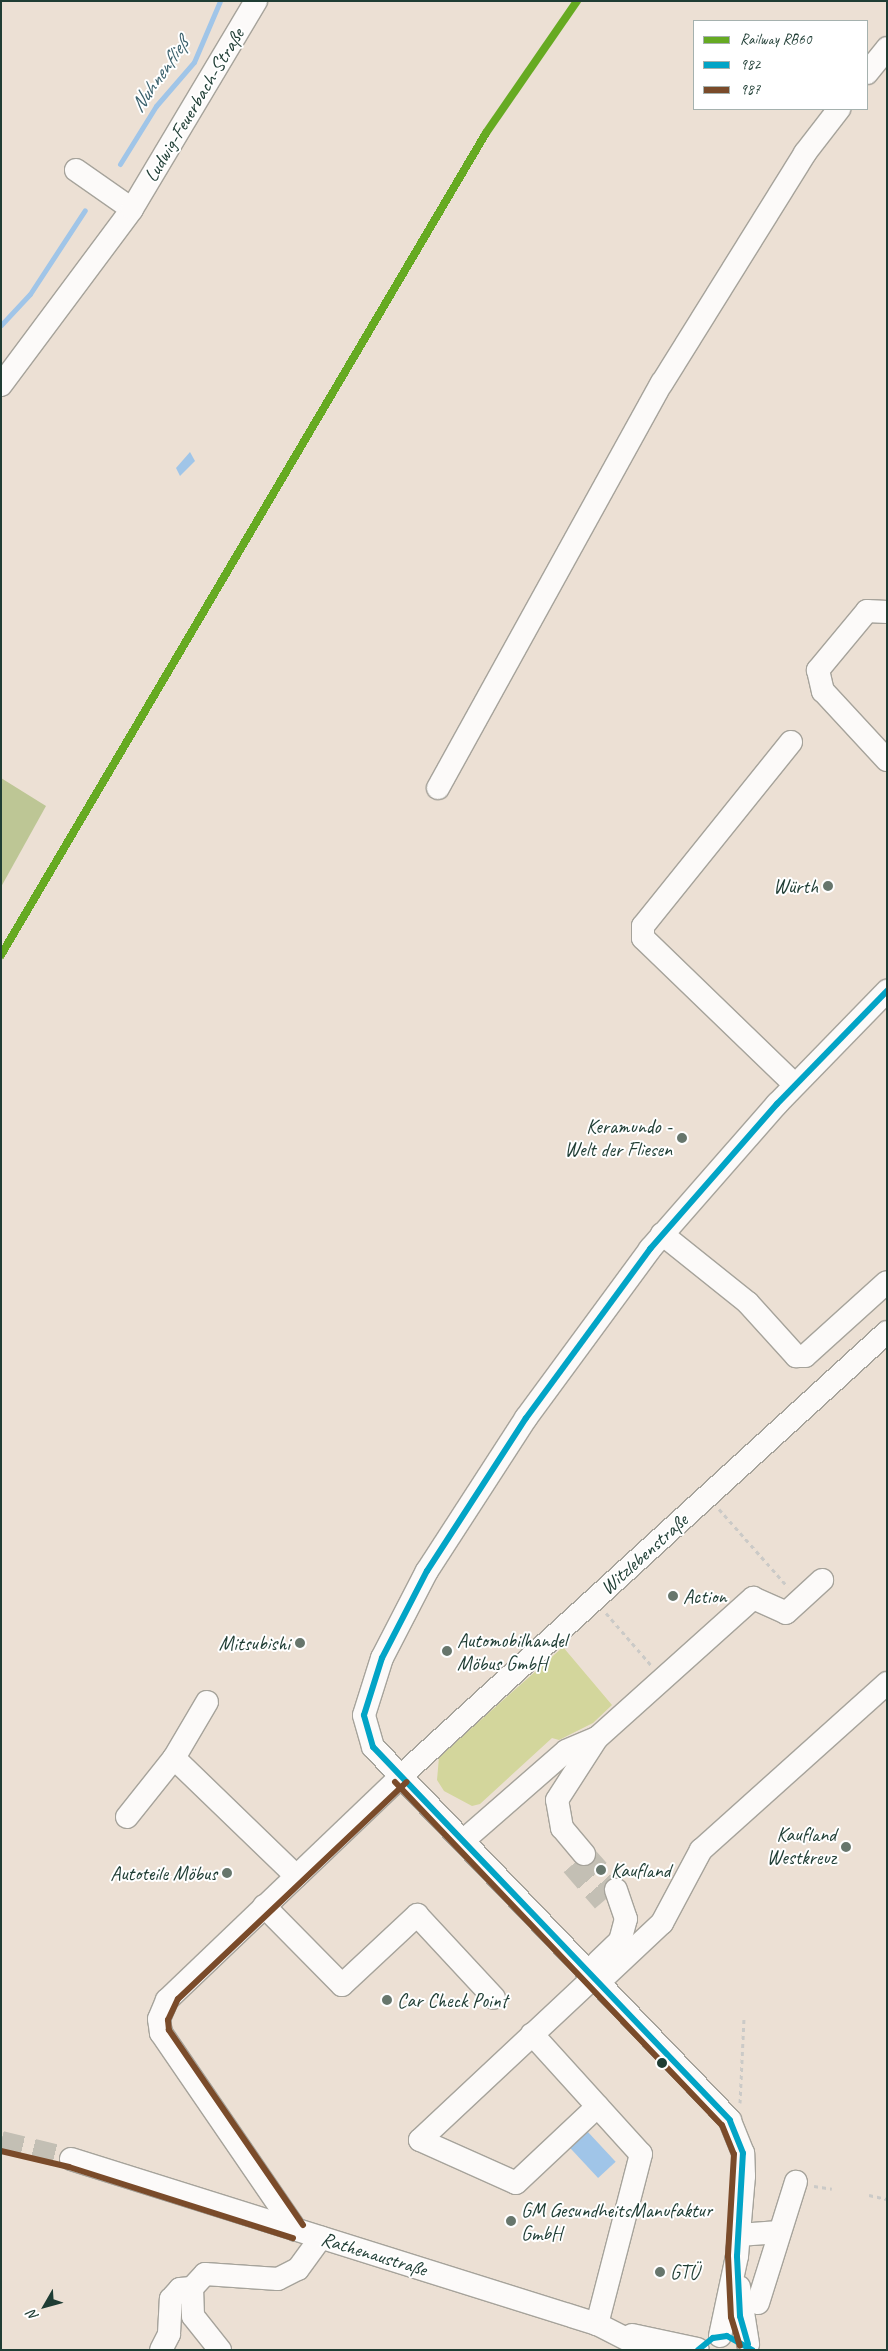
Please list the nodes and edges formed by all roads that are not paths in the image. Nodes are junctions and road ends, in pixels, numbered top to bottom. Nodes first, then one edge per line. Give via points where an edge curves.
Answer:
1 (256, 1) edge
2 (887, 48) edge
3 (868, 72) edge
4 (838, 110) edge
5 (76, 170) dead end
6 (132, 210) junction
7 (1, 385) edge
8 (887, 612) edge
9 (791, 742) dead end
10 (887, 760) edge
11 (438, 788) dead end
12 (887, 991) edge
13 (795, 1085) junction
14 (662, 1234) junction
15 (887, 1282) edge
16 (887, 1332) edge
17 (822, 1580) dead end
18 (887, 1683) edge
19 (207, 1702) dead end
20 (597, 1738) junction
21 (174, 1758) junction
22 (401, 1776) junction
23 (127, 1817) dead end
24 (464, 1840) junction
25 (584, 1855) tunnel mouth
26 (296, 1876) junction
27 (616, 1890) tunnel mouth
28 (264, 1906) junction
29 (593, 1978) junction
30 (494, 1998) dead end
31 (532, 2034) junction
32 (598, 2106) junction
33 (71, 2160) tunnel mouth
34 (804, 2184) road end
35 (296, 2230) junction
36 (779, 2232) junction
37 (321, 2238) junction
38 (738, 2246) junction
39 (192, 2288) junction
40 (758, 2303) dead end
41 (597, 2324) junction
42 (619, 2333) junction
43 (720, 2336) junction
44 (750, 2347) edge
45 (698, 2349) edge
46 (162, 2350) edge
47 (220, 2350) edge
48 (648, 2350) edge

1 - 6 street, Ludwig-Feuerbach-Straße
2 - 3 street
4 - 11 street via 805,153 662,383
5 - 6 street
6 - 7 street, Ludwig-Feuerbach-Straße
8 - 10 street via 867,611 818,670 823,691
9 - 13 street via 643,926 643,938
12 - 13 street
13 - 14 street
14 - 15 street via 748,1303 796,1356 805,1356
14 - 22 street via 526,1418 426,1571 382,1658 364,1715 374,1747
16 - 22 street, Witzlebenstraße
17 - 20 street via 786,1613 753,1598
18 - 29 street via 701,1850 662,1923
19 - 21 street
20 - 24 street via 566,1751
20 - 25 street via 557,1800 562,1828
21 - 23 street
21 - 26 street
22 - 24 street
22 - 26 street, Witzlebenstraße
24 - 29 street
26 - 28 street, Witzlebenstraße
27 - 29 street via 626,1919 620,1941
28 - 30 street via 342,1985 417,1915
28 - 35 street, Witzlebenstraße via 171,1994 159,2019 161,2033
29 - 31 street
29 - 38 street via 730,2120 743,2154
31 - 32 street
31 - 32 street via 420,2140 516,2183
32 - 41 street via 641,2154
33 - 35 street, Rathenaustraße
34 - 36 street
35 - 37 street, Rathenaustraße
36 - 38 street
36 - 40 street
37 - 39 street via 298,2269 278,2280 205,2274
37 - 41 street, Rathenaustraße
38 - 43 street
38 - 44 street via 740,2316
39 - 46 street via 180,2289 171,2299 169,2334
39 - 47 street via 193,2316
41 - 42 street, Rathenaustraße
42 - 45 street, Rathenaustraße
42 - 48 street, Rathenaustraße
43 - 44 street via 735,2337
43 - 45 street

